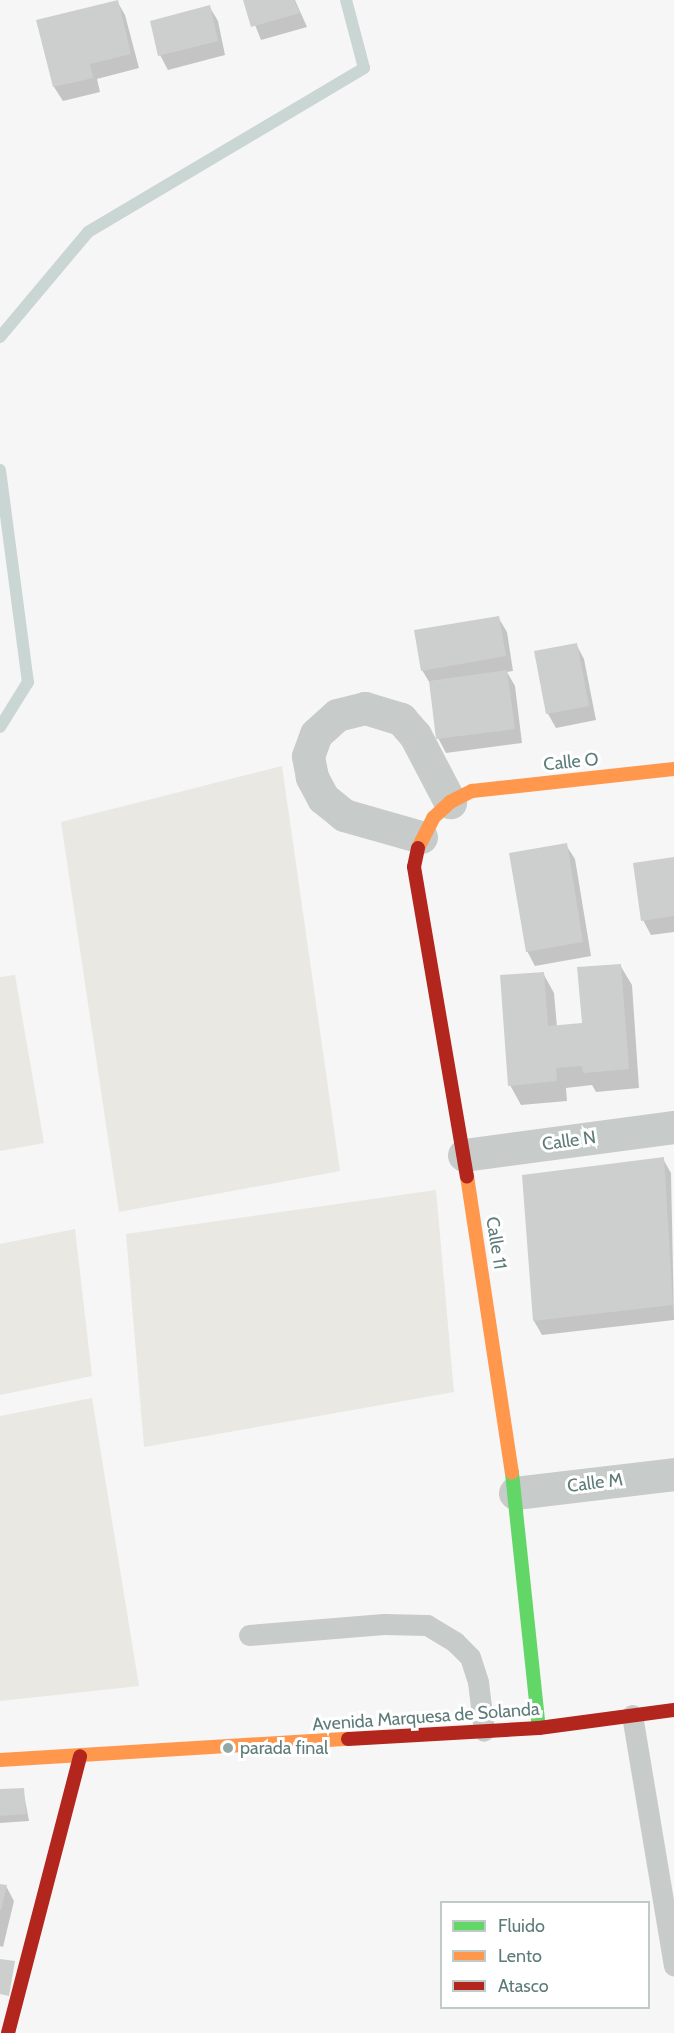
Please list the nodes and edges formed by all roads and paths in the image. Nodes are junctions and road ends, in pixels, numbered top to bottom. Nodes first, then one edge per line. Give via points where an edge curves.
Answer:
1 (674, 769) edge
2 (461, 796) junction
3 (421, 837) junction
4 (674, 1127) edge
5 (464, 1155) junction
6 (674, 1474) edge
7 (515, 1493) junction
8 (249, 1635) dead end
9 (674, 1710) edge
10 (632, 1715) junction
11 (539, 1728) junction
12 (484, 1731) junction
13 (80, 1756) junction
14 (0, 1760) edge
15 (674, 1966) edge
16 (8, 2033) edge

1 - 2 street, Calle O
2 - 3 street, Calle 11
2 - 3 street via 401,719 365,708 336,715 316,734 308,756 312,777 323,798 344,815
3 - 5 street, Calle 11 via 414,867
4 - 5 street, Calle N
5 - 7 street, Calle 11
6 - 7 street, Calle M
7 - 11 street, Calle 11
8 - 12 lane via 384,1624 427,1625 456,1642 470,1657 478,1682
9 - 10 street, Avenida Marquesa de Solanda
10 - 11 street, Avenida Marquesa de Solanda
10 - 15 lane
11 - 12 street, Avenida Marquesa de Solanda
12 - 13 street, Avenida Marquesa de Solanda
13 - 14 street, Avenida Marquesa de Solanda
13 - 16 street

